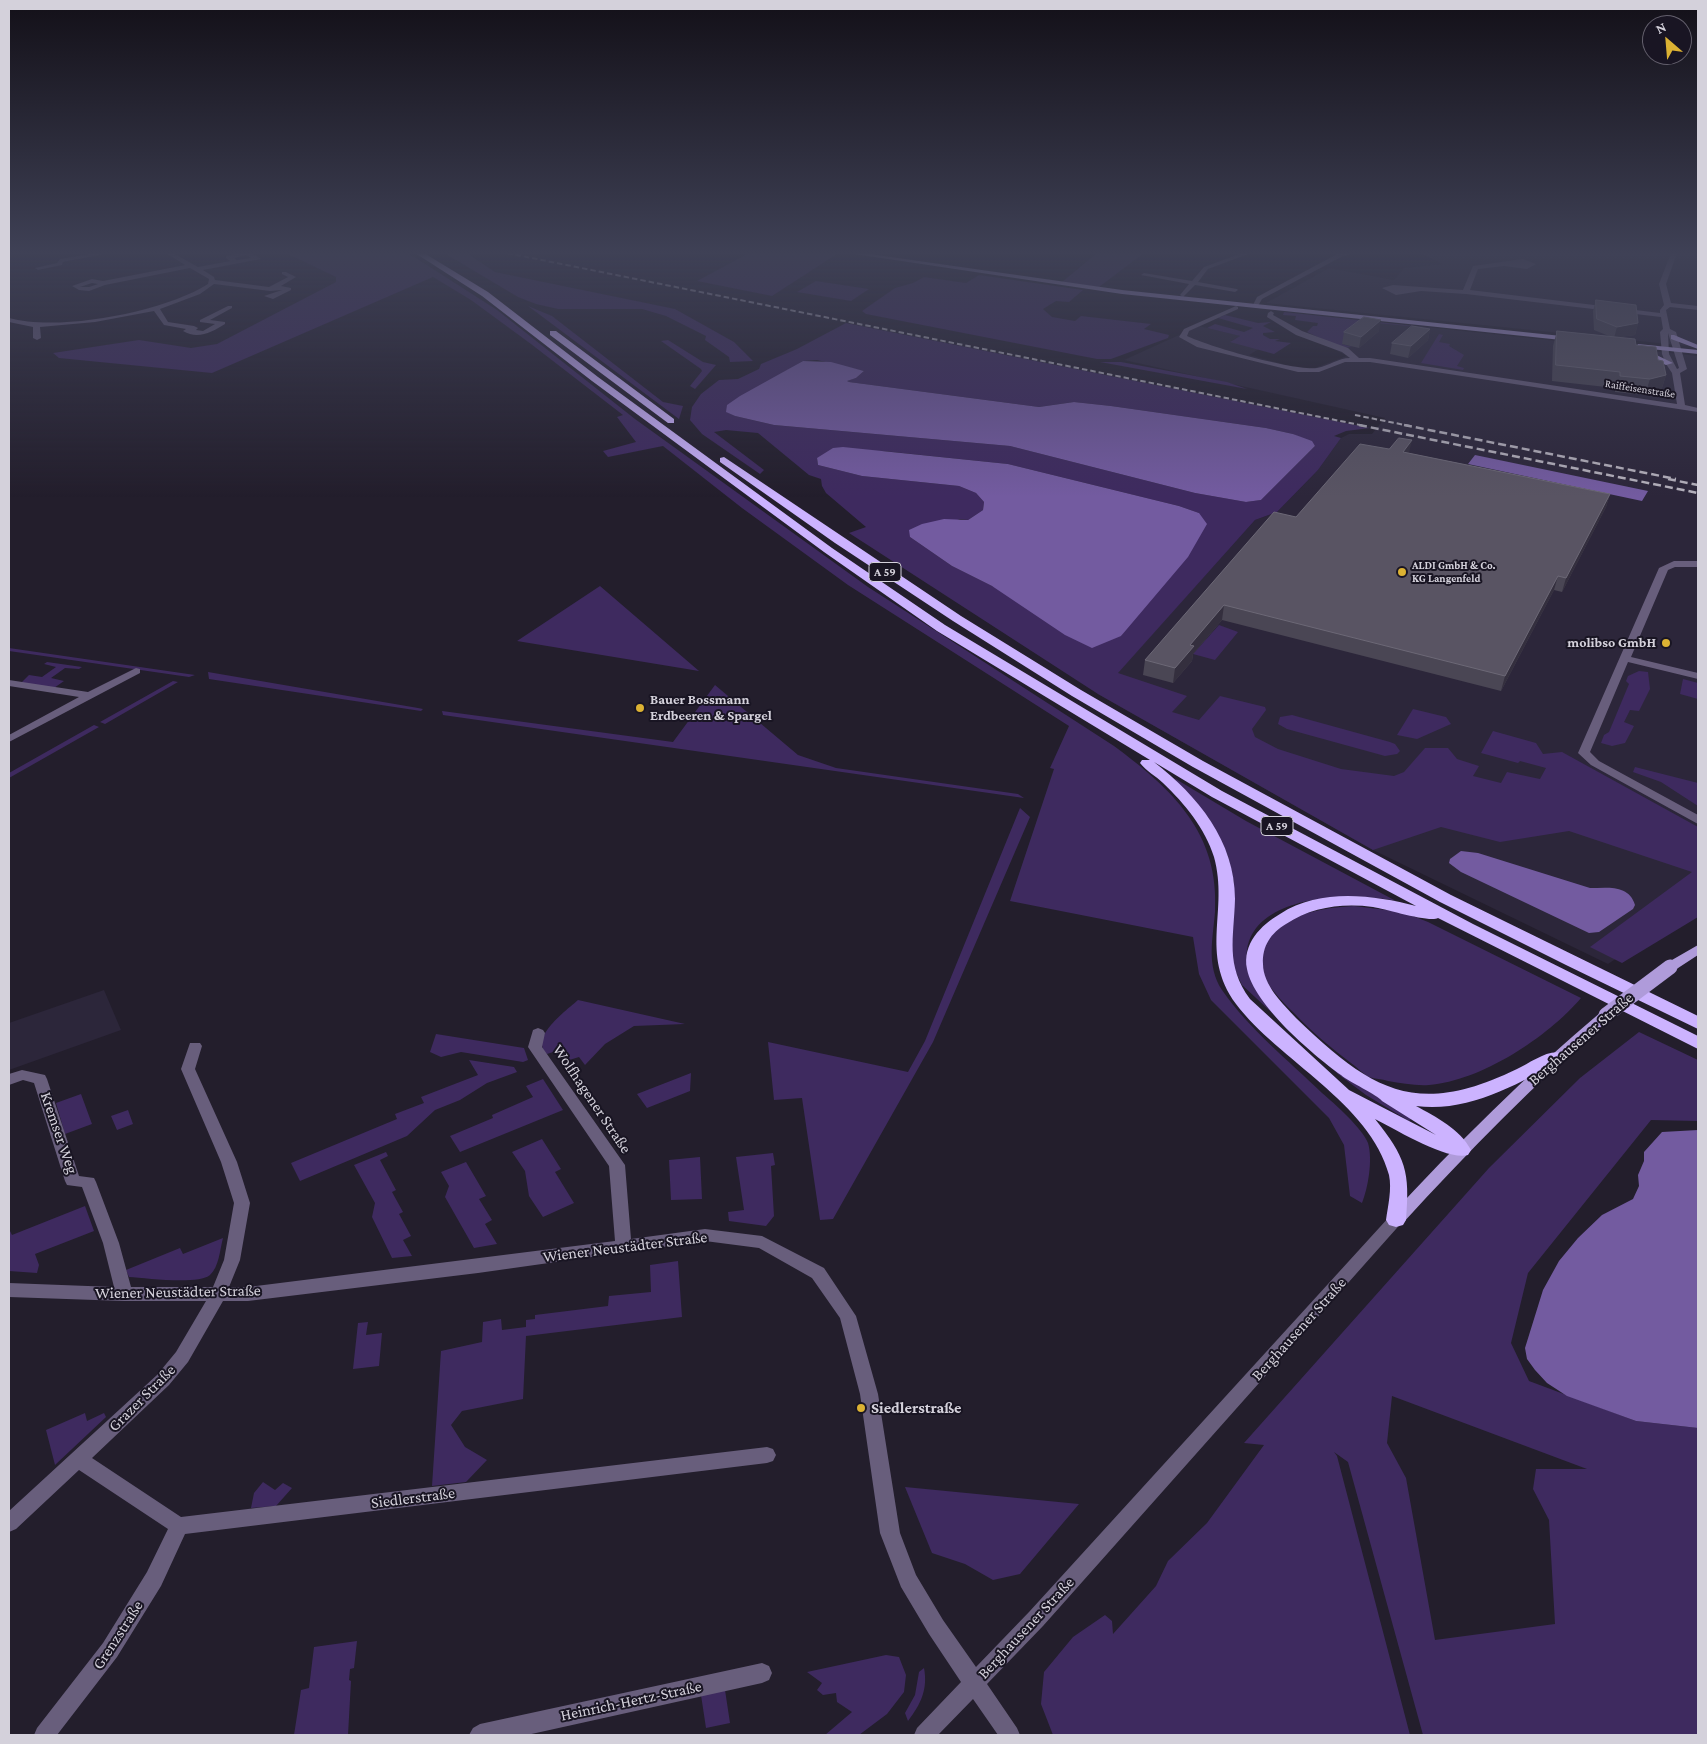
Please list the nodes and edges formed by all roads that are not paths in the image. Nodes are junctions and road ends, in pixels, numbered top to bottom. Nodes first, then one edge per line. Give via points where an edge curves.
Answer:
1 (37, 334) edge
2 (538, 334) edge
3 (556, 334) edge
4 (1184, 334) edge
5 (1303, 334) edge
6 (1528, 334) edge
7 (1664, 334) edge
8 (1674, 337) joint
9 (37, 338) dead end
10 (1580, 340) edge
11 (1698, 347) edge
12 (1665, 349) junction
13 (1677, 350) junction
14 (1698, 352) edge
15 (1355, 358) junction
16 (1669, 363) junction
17 (1676, 372) junction
18 (1681, 407) junction
19 (1698, 410) edge
20 (1698, 564) edge
21 (1624, 658) junction
22 (136, 671) dead end
23 (1698, 676) edge
24 (9, 683) edge
25 (91, 696) junction
26 (1090, 719) junction
27 (9, 739) edge
28 (1698, 820) edge
29 (1467, 927) junction
30 (1698, 949) edge
31 (1698, 1023) edge
32 (538, 1033) dead end
33 (1698, 1043) edge
34 (195, 1046) dead end
35 (1556, 1058) junction
36 (9, 1080) edge
37 (1380, 1092) junction
38 (1343, 1093) junction
39 (1462, 1150) junction
40 (1396, 1220) junction
41 (623, 1245) junction
42 (9, 1290) edge
43 (124, 1294) junction
44 (218, 1295) junction
45 (767, 1455) dead end
46 (78, 1459) junction
47 (9, 1523) edge
48 (179, 1526) junction
49 (762, 1673) dead end
50 (975, 1684) junction
51 (494, 1734) edge
52 (44, 1735) edge
53 (924, 1735) edge
54 (1010, 1735) edge

1 - 9 street
2 - 26 highway, A 59 via 836,555 942,628
3 - 31 highway, A 59 via 813,525 1100,708 1360,854
4 - 15 street via 1183,337 1200,345 1298,370 1327,369
5 - 15 street via 1344,350
6 - 10 main road
7 - 12 street
8 - 11 main road
8 - 13 street
12 - 13 main road
12 - 16 street, Raiffeisenstraße
12 - 16 main road via 1632,347
13 - 14 main road
13 - 17 street, Raiffeisenstraße via 1683,369
15 - 18 street, Raiffeisenstraße
16 - 17 street, Raiffeisenstraße
17 - 18 street, Raiffeisenstraße
18 - 19 street, Raiffeisenstraße
20 - 21 street via 1674,564 1664,568
21 - 23 street
21 - 28 street via 1584,754
22 - 25 street
24 - 25 street
25 - 27 street
26 - 29 highway, A 59 via 1217,794
26 - 38 highway via 1168,779 1203,818 1218,844 1224,868 1227,896 1224,958 1236,990 1258,1018
29 - 33 highway, A 59
29 - 37 highway via 1397,906 1344,901 1315,904 1287,913 1264,932 1256,950 1255,968 1260,986 1274,1006 1346,1070
30 - 35 main road, Berghausener Straße, bridge via 1670,966
32 - 41 street, Wolfhagener Straße via 535,1047 617,1165
34 - 44 street, Grazer Straße via 188,1069 229,1162 242,1203 232,1260
35 - 37 highway via 1468,1096 1433,1101
35 - 39 main road, Berghausener Straße
36 - 43 street, Kremser Weg via 22,1075 40,1079 73,1180 88,1182
37 - 39 highway via 1441,1129
38 - 39 highway via 1430,1140
38 - 40 highway via 1393,1160 1398,1177
39 - 40 main road, Berghausener Straße
40 - 50 street, Berghausener Straße via 1185,1457
41 - 44 street, Wiener Neustädter Straße via 478,1266
41 - 50 street, Wiener Neustädter Straße via 706,1234 762,1242 818,1273 848,1316 869,1394 890,1533 908,1580
42 - 43 street, Wiener Neustädter Straße
43 - 44 street, Wiener Neustädter Straße
44 - 46 street, Grazer Straße via 164,1380
45 - 48 street, Siedlerstraße
46 - 47 street, Grazer Straße
46 - 48 street
48 - 52 street, Grenzstraße via 154,1579 110,1650
49 - 51 street, Heinrich-Hertz-Straße
50 - 53 street, Berghausener Straße
50 - 54 street, Wiener Neustädter Straße

